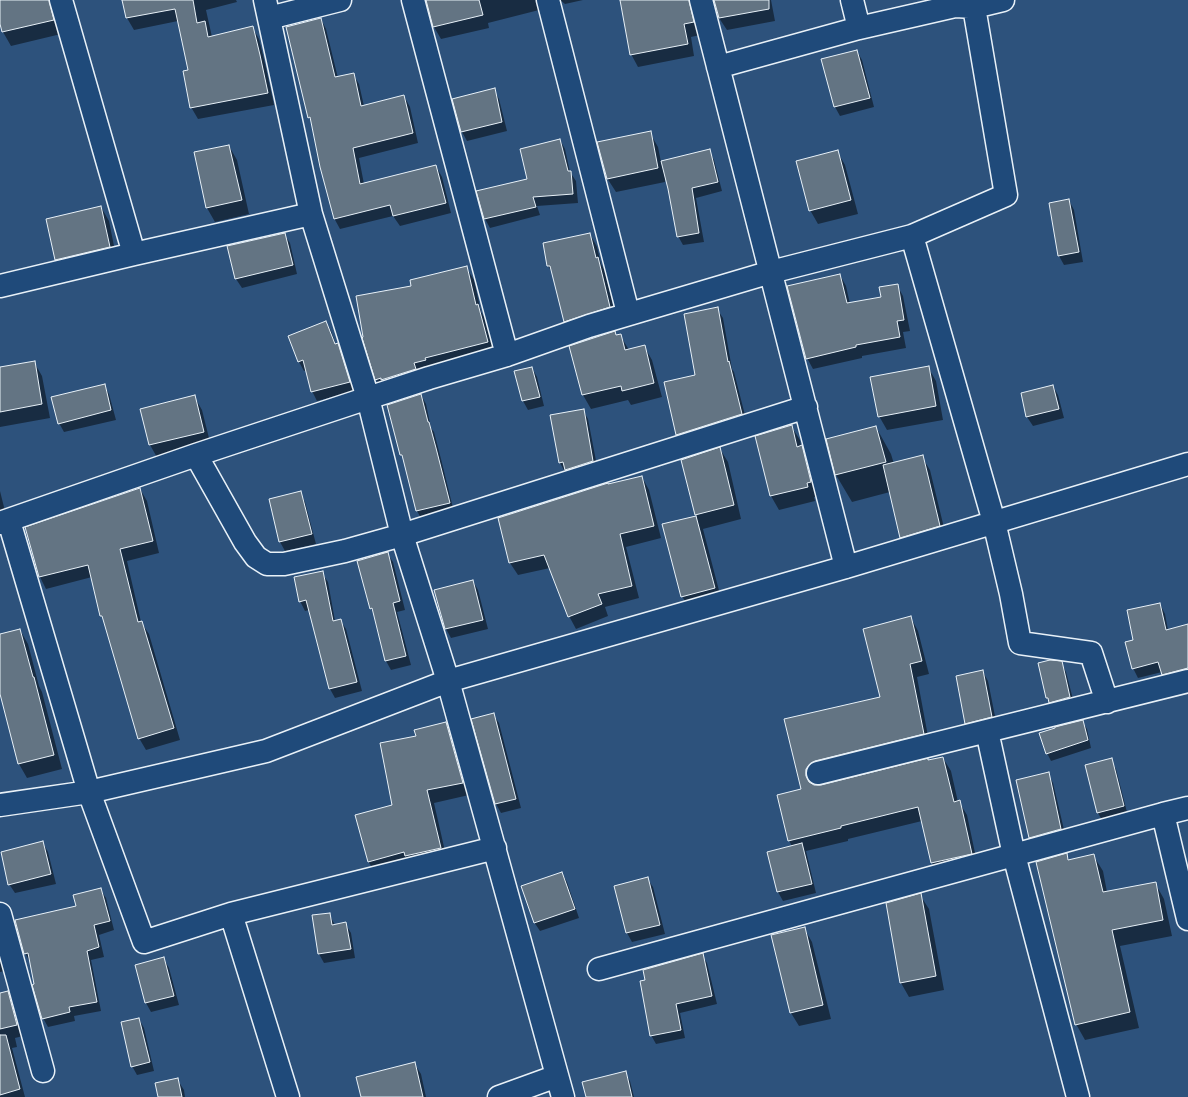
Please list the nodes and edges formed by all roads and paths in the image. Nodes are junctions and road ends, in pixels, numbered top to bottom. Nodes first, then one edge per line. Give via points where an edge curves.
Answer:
1 (61, 0) edge
2 (340, 0) edge
3 (412, 0) edge
4 (548, 0) edge
5 (701, 0) edge
6 (852, 0) edge
7 (1003, 0) edge
8 (974, 7) junction
9 (267, 9) edge
10 (859, 28) junction
11 (718, 67) junction
12 (311, 214) junction
13 (912, 236) junction
14 (134, 254) junction
15 (771, 272) junction
16 (0, 286) edge
17 (628, 313) junction
18 (507, 355) junction
19 (368, 398) junction
20 (806, 407) junction
21 (196, 455) junction
22 (1188, 464) edge
23 (5, 522) edge
24 (994, 522) junction
25 (402, 535) junction
26 (846, 566) junction
27 (448, 681) junction
28 (1188, 681) edge
29 (1107, 702) junction
30 (987, 731) junction
31 (818, 773) dead end
32 (89, 792) junction
33 (0, 805) edge
34 (1188, 808) edge
35 (1163, 814) junction
36 (495, 848) junction
37 (1014, 855) junction
38 (0, 914) edge
39 (231, 914) junction
40 (1188, 919) edge
41 (599, 969) dead end
42 (43, 1071) dead end
43 (558, 1076) junction
44 (288, 1097) edge
45 (499, 1097) edge
46 (563, 1097) edge
47 (1078, 1097) edge

1 - 14 street
2 - 9 street
3 - 18 street
4 - 17 street
5 - 11 street
6 - 10 street
7 - 8 street
8 - 10 street via 954,6
8 - 13 street via 1006,195
9 - 12 street
10 - 11 street
11 - 15 street
12 - 14 street
12 - 19 street
13 - 15 street
13 - 24 street
14 - 16 street
15 - 17 street
15 - 20 street
17 - 18 street
18 - 19 street
19 - 21 street
19 - 25 street
20 - 25 street
20 - 26 street
21 - 23 street
21 - 25 street via 245,542 256,556 267,564 284,564 345,551
22 - 24 street
23 - 32 street
24 - 26 street
24 - 29 street via 1020,643 1091,653
25 - 27 street
26 - 27 street
27 - 32 street via 266,751
27 - 36 street
28 - 29 street
29 - 30 street
30 - 31 street
30 - 37 street
32 - 33 street
32 - 39 street via 144,942
34 - 35 street
35 - 37 street
35 - 40 street
36 - 39 street
36 - 43 street
37 - 41 street
37 - 47 street
38 - 42 street
39 - 44 street
43 - 45 street
43 - 46 street

